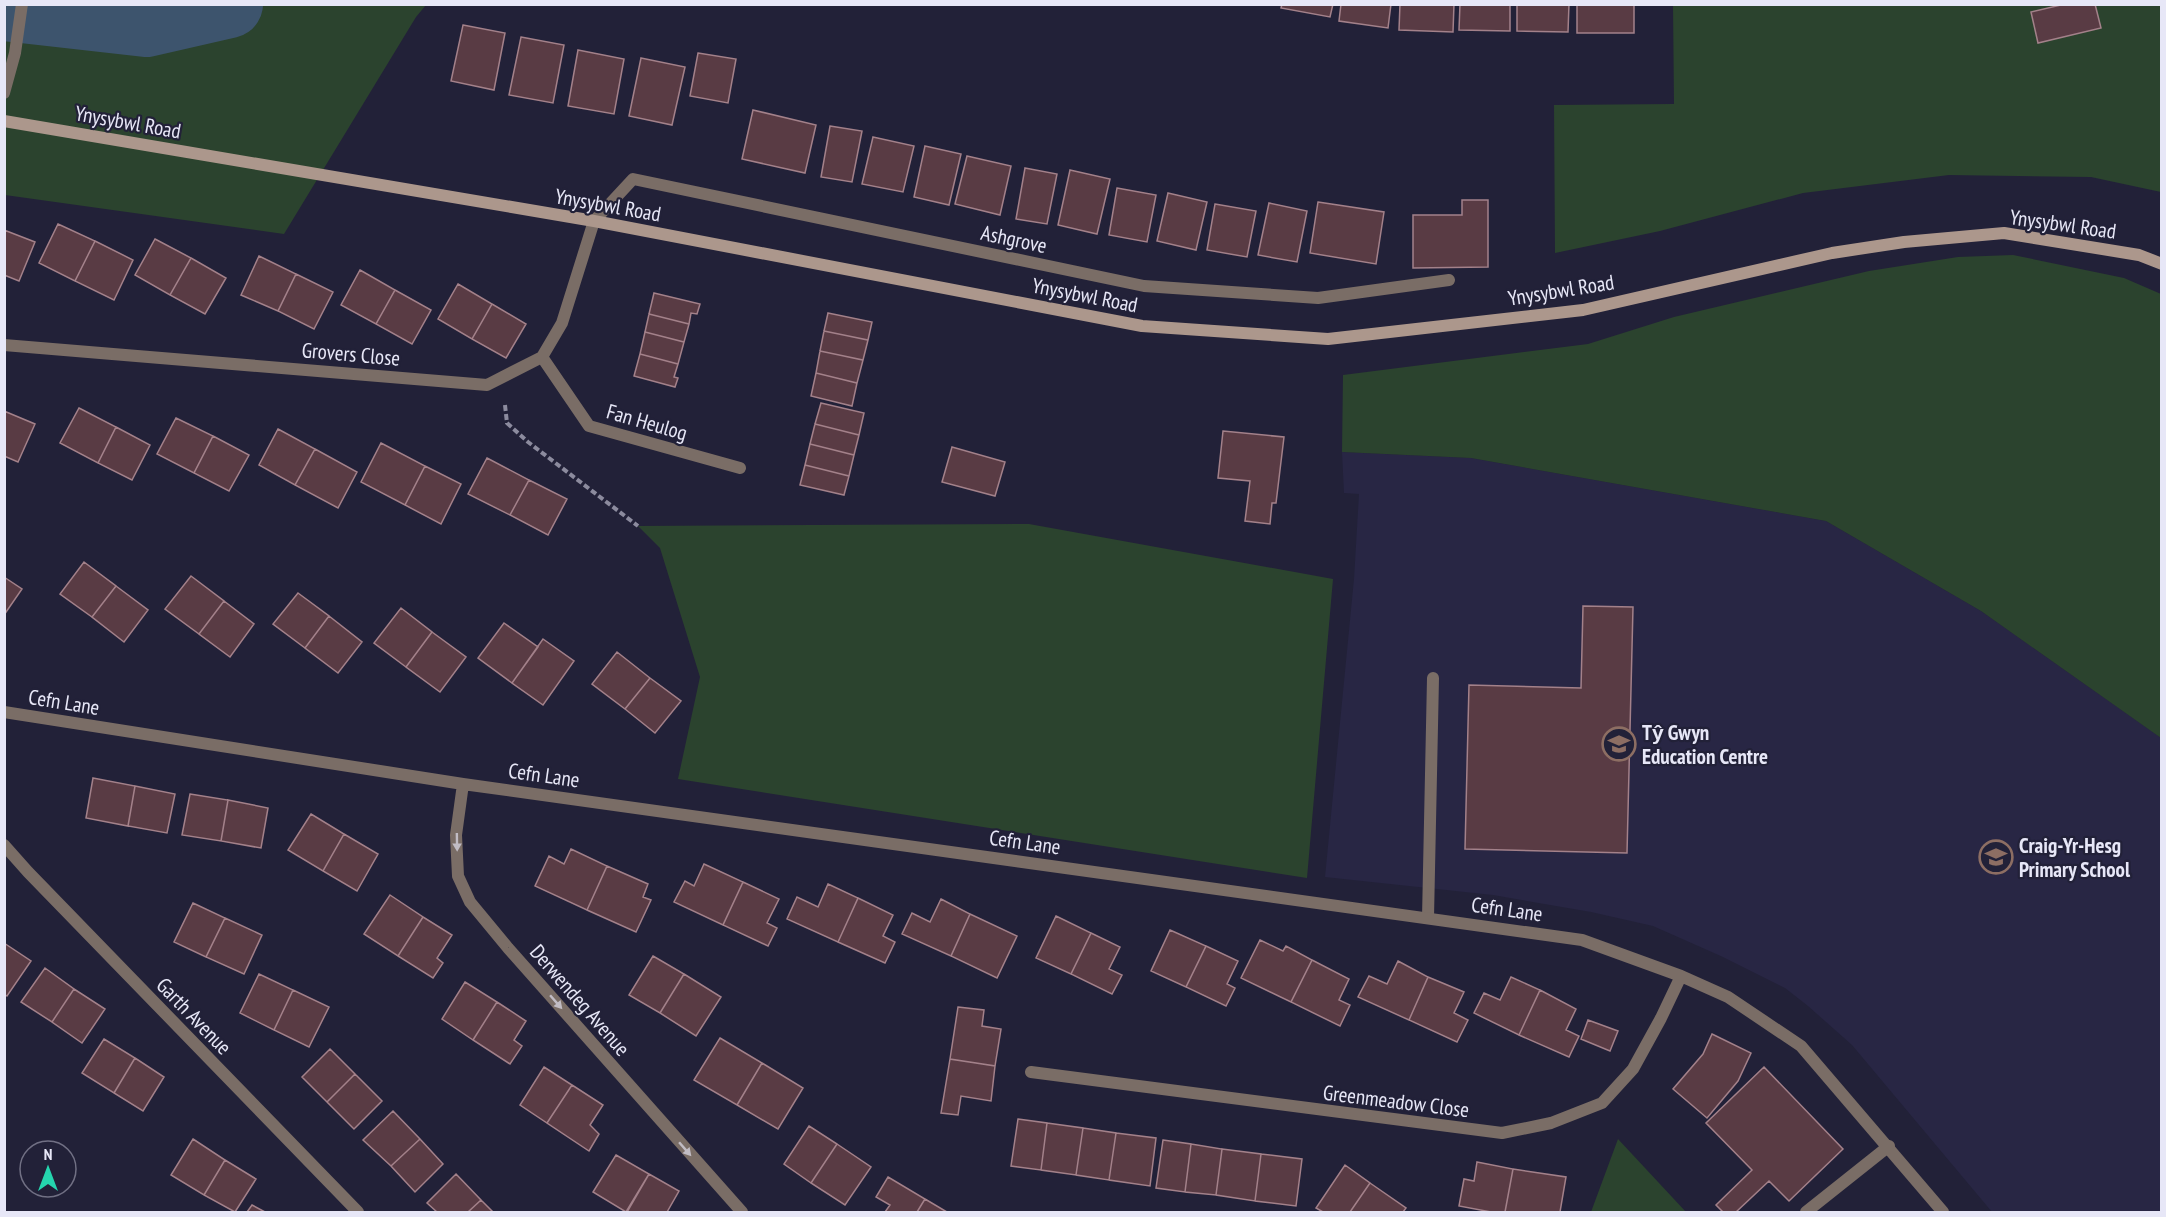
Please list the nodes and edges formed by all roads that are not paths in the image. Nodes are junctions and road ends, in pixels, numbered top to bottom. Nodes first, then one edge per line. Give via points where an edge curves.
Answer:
1 (22, 4) edge
2 (4, 93) edge
3 (4, 121) edge
4 (594, 221) junction
5 (2162, 264) edge
6 (1449, 280) dead end
7 (4, 345) edge
8 (542, 357) junction
9 (740, 468) dead end
10 (1433, 678) dead end
11 (4, 712) edge
12 (463, 784) junction
13 (4, 845) edge
14 (1428, 918) junction
15 (1681, 976) junction
16 (1031, 1072) dead end
17 (1889, 1146) junction
18 (358, 1212) edge
19 (742, 1212) edge
20 (1806, 1212) edge
21 (1944, 1212) edge

1 - 2 street
3 - 4 main road, Ynysybwl Road
4 - 5 main road, Ynysybwl Road via 1142,326 1328,339 1583,309 1832,253 2004,233 2139,255
4 - 6 street, Ashgrove via 633,178 1144,286 1318,298
4 - 8 street via 562,323
7 - 8 street, Grovers Close via 487,385
8 - 9 street, Fan Heulog via 589,426
10 - 14 street
11 - 12 street, Cefn Lane
12 - 14 street, Cefn Lane
12 -> 19 street, Derwendeg Avenue via 456,835 458,876 470,902
13 - 18 street, Garth Avenue
14 - 15 street, Cefn Lane via 1582,940
15 - 16 street, Greenmeadow Close via 1633,1069 1602,1103 1551,1123 1502,1133
15 - 17 street, Cefn Lane via 1728,997 1801,1046
17 - 20 street
17 - 21 street, Cefn Lane

